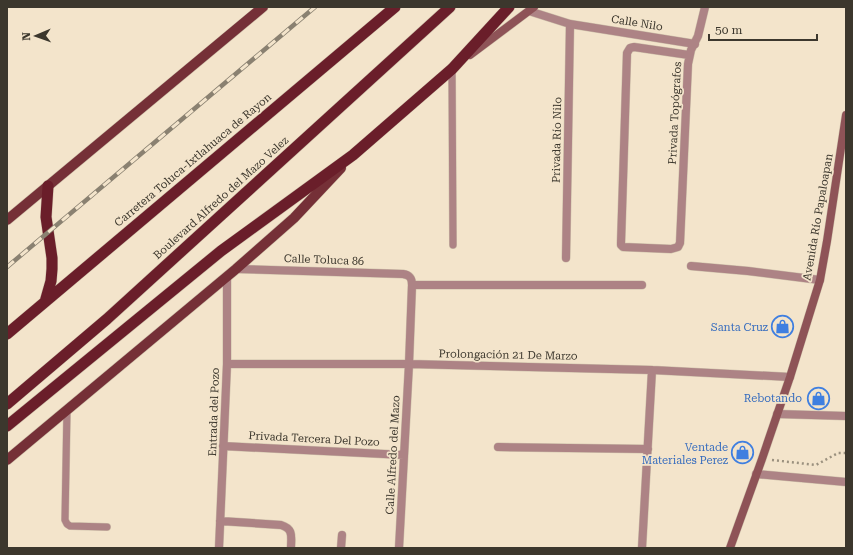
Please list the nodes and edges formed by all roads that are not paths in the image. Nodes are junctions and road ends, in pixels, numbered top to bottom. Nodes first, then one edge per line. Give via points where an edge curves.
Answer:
1 (263, 7) edge
2 (395, 7) edge
3 (450, 7) edge
4 (508, 7) edge
5 (705, 7) edge
6 (531, 9) edge
7 (570, 24) junction
8 (695, 44) junction
9 (690, 55) junction
10 (452, 69) junction
11 (846, 115) edge
12 (353, 155) junction
13 (48, 186) junction
14 (7, 220) edge
15 (453, 245) dead end
16 (566, 258) dead end
17 (691, 266) dead end
18 (236, 269) junction
19 (410, 276) joint
20 (227, 277) junction
21 (820, 280) junction
22 (412, 285) junction
23 (642, 286) dead end
24 (45, 302) junction
25 (7, 334) edge
26 (227, 364) junction
27 (409, 364) junction
28 (652, 370) junction
29 (790, 376) junction
30 (7, 404) edge
31 (67, 410) junction
32 (777, 414) junction
33 (846, 416) edge
34 (7, 426) edge
35 (223, 446) junction
36 (498, 447) dead end
37 (648, 449) junction
38 (404, 455) junction
39 (7, 460) edge
40 (756, 474) junction
41 (846, 482) edge
42 (220, 521) junction
43 (107, 527) dead end
44 (342, 535) dead end
45 (219, 548) edge
46 (291, 548) edge
47 (341, 548) edge
48 (399, 548) edge
49 (642, 548) edge
50 (730, 548) edge

1 - 13 main road
2 - 24 highway, Carretera Toluca-Ixtlahuaca de Rayon
3 - 30 highway, Boulevard Alfredo del Mazo Velez via 113,314
4 - 10 highway
5 - 8 street
6 - 7 street, Calle Nilo
6 - 10 main road
7 - 8 street, Calle Nilo
7 - 16 street, Privada Río Nilo
8 - 9 street
9 - 9 street, Privada Topógrafos via 680,243 678,247 671,249 623,247 620,243 627,53 634,47
10 - 12 highway
10 - 15 lane
11 - 21 main road, Avenida Río Papaloapan
12 - 18 main road via 294,218
12 - 34 highway via 221,251
13 - 14 main road
13 - 24 highway via 46,217 52,269
17 - 21 street
18 - 19 street, Calle Toluca 86
18 - 20 main road
19 - 22 street, Calle Alfredo del Mazo
20 - 26 street, Entrada del Pozo
20 - 31 main road
21 - 29 main road, Avenida Río Papaloapan
22 - 23 street
22 - 27 street, Calle Alfredo del Mazo
24 - 25 highway, Carretera Toluca-Ixtlahuaca de Rayon
26 - 27 street, Prolongación 21 De Marzo
26 - 35 street, Entrada del Pozo
27 - 28 street, Prolongación 21 De Marzo
27 - 38 street, Calle Alfredo del Mazo
28 - 29 street, Prolongación 21 De Marzo
28 - 37 street
29 - 32 main road, Avenida Río Papaloapan
31 - 39 main road
31 - 43 lane via 65,520 70,526
32 - 33 street
32 - 40 main road, Avenida Río Papaloapan
35 - 38 street, Privada Tercera Del Pozo
35 - 42 street, Entrada del Pozo
36 - 37 street
37 - 49 street
38 - 48 street, Calle Alfredo del Mazo
40 - 41 street
40 - 50 main road, Avenida Río Papaloapan
42 - 45 street, Entrada del Pozo
42 - 46 street via 281,525 290,530
44 - 47 street

